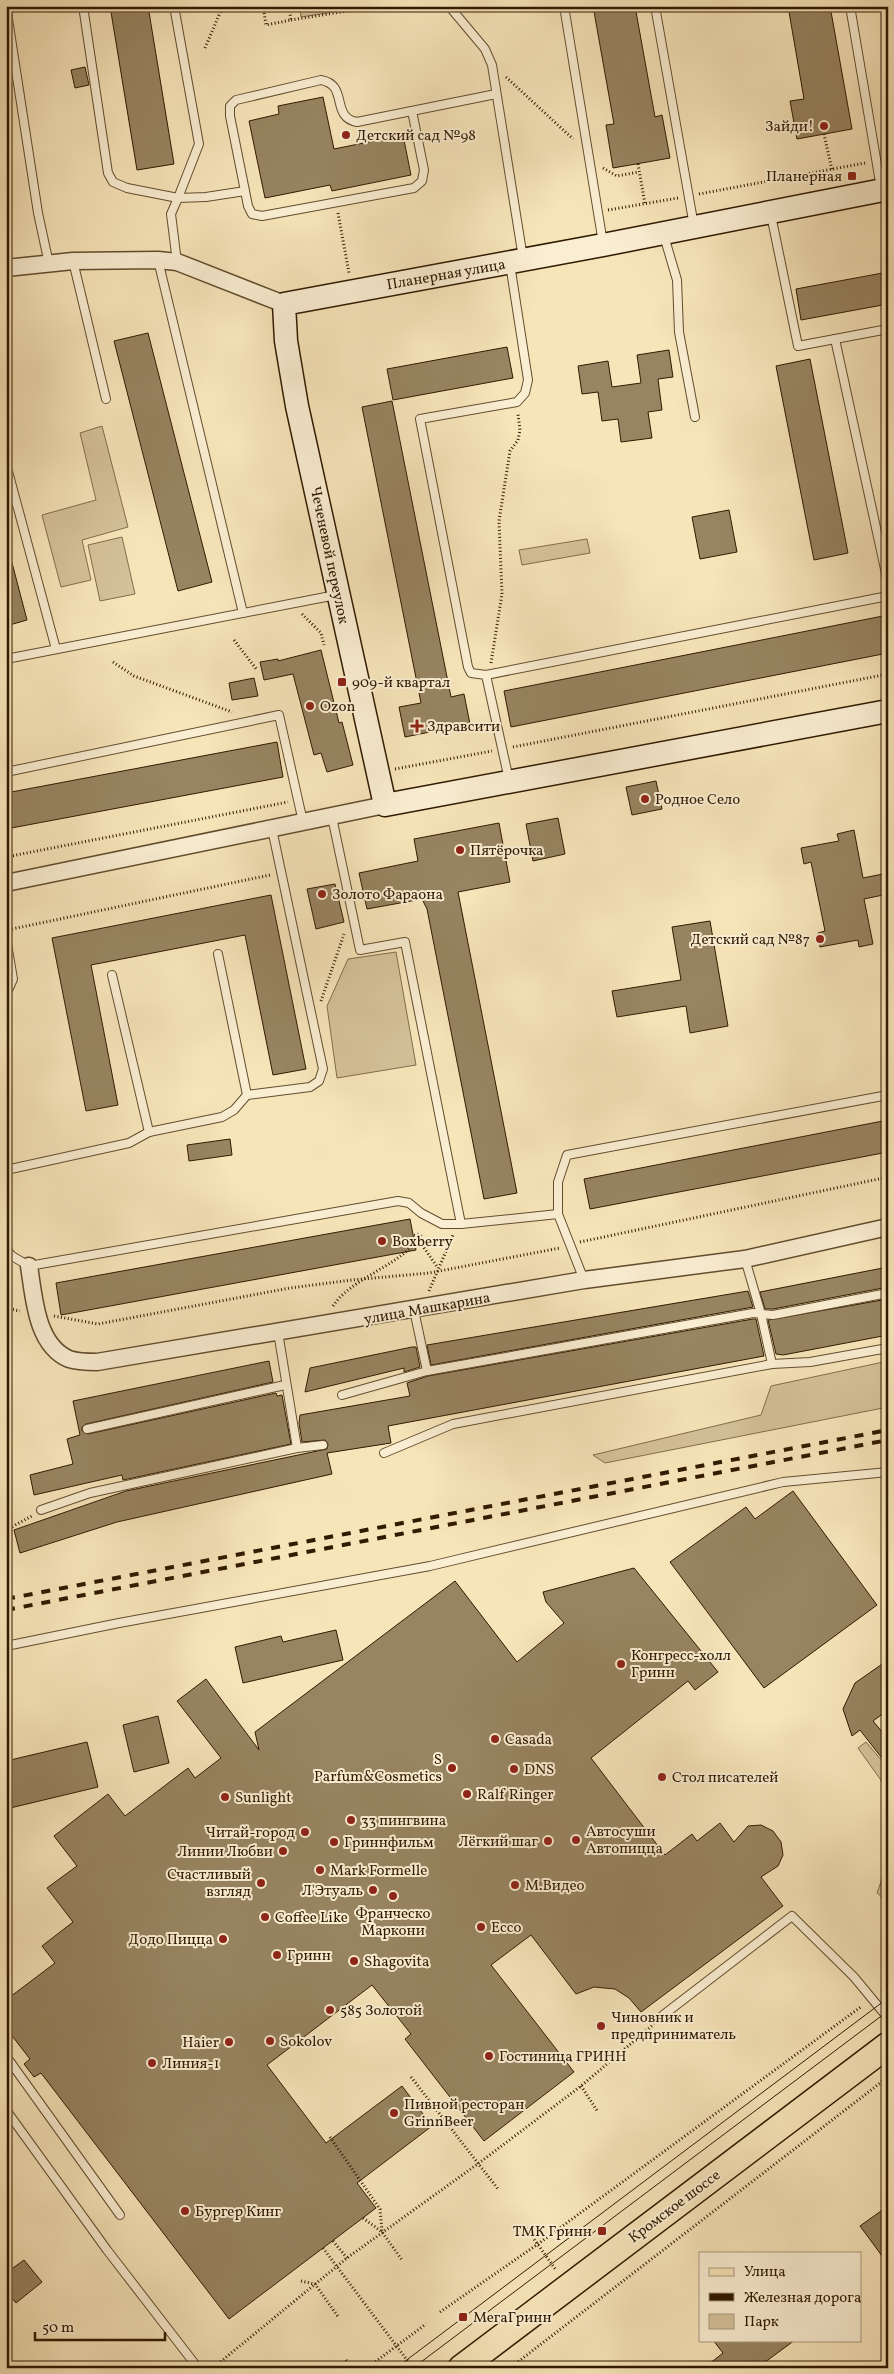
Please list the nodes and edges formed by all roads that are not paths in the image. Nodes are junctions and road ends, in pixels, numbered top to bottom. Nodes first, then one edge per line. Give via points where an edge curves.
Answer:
1 (6, 6) edge
2 (83, 6) edge
3 (174, 6) edge
4 (449, 6) edge
5 (564, 6) edge
6 (655, 6) edge
7 (850, 6) edge
8 (496, 94) junction
9 (412, 111) junction
10 (885, 189) edge
11 (245, 191) junction
12 (178, 198) junction
13 (770, 213) junction
14 (694, 228) junction
15 (664, 234) junction
16 (603, 245) junction
17 (158, 260) junction
18 (73, 261) junction
19 (517, 261) junction
20 (177, 262) junction
21 (49, 264) junction
22 (6, 268) edge
23 (284, 304) junction
24 (888, 329) edge
25 (835, 338) junction
26 (106, 400) dead end
27 (695, 417) dead end
28 (6, 464) edge
29 (888, 583) edge
30 (338, 594) junction
31 (888, 596) edge
32 (242, 613) junction
33 (56, 649) junction
34 (6, 658) edge
35 (486, 675) junction
36 (888, 710) edge
37 (6, 772) edge
38 (509, 780) junction
39 (385, 805) junction
40 (332, 817) junction
41 (303, 823) junction
42 (272, 829) junction
43 (6, 883) edge
44 (6, 938) edge
45 (218, 954) dead end
46 (112, 975) dead end
47 (6, 995) edge
48 (888, 1094) edge
49 (247, 1095) junction
50 (150, 1132) junction
51 (6, 1170) edge
52 (558, 1214) junction
53 (462, 1224) junction
54 (888, 1227) edge
55 (6, 1249) edge
56 (745, 1259) junction
57 (29, 1266) junction
58 (584, 1280) junction
59 (888, 1293) edge
60 (420, 1309) junction
61 (761, 1314) junction
62 (278, 1332) junction
63 (888, 1348) edge
64 (772, 1364) junction
65 (427, 1371) junction
66 (286, 1385) junction
67 (342, 1395) dead end
68 (87, 1429) dead end
69 (323, 1445) dead end
70 (298, 1448) junction
71 (384, 1453) dead end
72 (888, 1472) edge
73 (41, 1510) road end
74 (6, 1646) edge
75 (662, 2016) dead end
76 (888, 2018) edge
77 (888, 2045) edge
78 (6, 2056) edge
79 (6, 2110) edge
80 (120, 2215) dead end
81 (198, 2368) edge
82 (461, 2368) edge

1 - 21 lane
2 - 12 lane via 108,173 113,182 127,188
3 - 12 lane via 199,144
4 - 8 lane via 485,49 492,65
5 - 16 lane
6 - 14 lane
7 - 10 lane via 876,161
8 - 9 lane
8 - 19 lane
9 - 11 lane via 424,170 422,181 414,188 262,216 252,214
9 - 11 lane via 349,121 343,114 336,88 321,80 236,100 230,106 230,116
10 - 13 street, Планерная улица
11 - 12 lane
12 - 20 lane via 171,214
13 - 14 street, Планерная улица
13 - 25 lane via 798,346
14 - 15 street, Планерная улица
15 - 16 street, Планерная улица
15 - 27 lane via 677,280 679,332
16 - 19 street, Планерная улица
17 - 18 street
17 - 20 street
17 - 32 lane
18 - 21 street
18 - 26 lane
19 - 23 street, Планерная улица
19 - 35 lane via 528,380 525,393 517,402 420,419 468,667 471,673
20 - 23 street
21 - 22 street
23 - 30 street, Чеченевой переулок via 286,341 297,406
24 - 25 lane
25 - 29 lane
28 - 33 lane
30 - 32 lane
30 - 39 street, Чеченевой переулок
31 - 35 lane
32 - 33 lane
33 - 34 lane
35 - 38 lane
36 - 38 street
37 - 41 lane via 279,716
38 - 39 street
39 - 40 street
40 - 41 street
40 - 53 lane via 360,950 404,942
41 - 42 street
42 - 43 street
42 - 49 lane via 323,1069 319,1080 310,1088
44 - 47 lane via 13,979
45 - 49 lane
46 - 50 lane
48 - 52 lane via 566,1155 558,1182
49 - 50 lane via 234,1110 222,1117
50 - 51 lane via 129,1144
52 - 53 lane
52 - 58 lane
53 - 57 lane via 442,1224 409,1203 398,1202
54 - 56 street, улица Машкарина
55 - 57 lane
56 - 58 street, улица Машкарина
56 - 61 lane
57 - 62 street, улица Машкарина via 44,1334 50,1346 69,1359 97,1362
58 - 60 street, улица Машкарина
59 - 61 lane
60 - 62 street, улица Машкарина
60 - 65 lane
61 - 64 lane
61 - 65 lane
62 - 66 lane
63 - 64 lane via 810,1362
64 - 71 lane via 453,1424
65 - 67 lane
66 - 68 lane
66 - 70 lane
69 - 70 lane
70 - 73 lane via 90,1493
72 - 74 lane via 783,1482 430,1566
75 - 76 lane via 792,1916 848,1970
77 - 82 main road, Кромское шоссе
78 - 80 lane
79 - 81 lane via 106,2250

